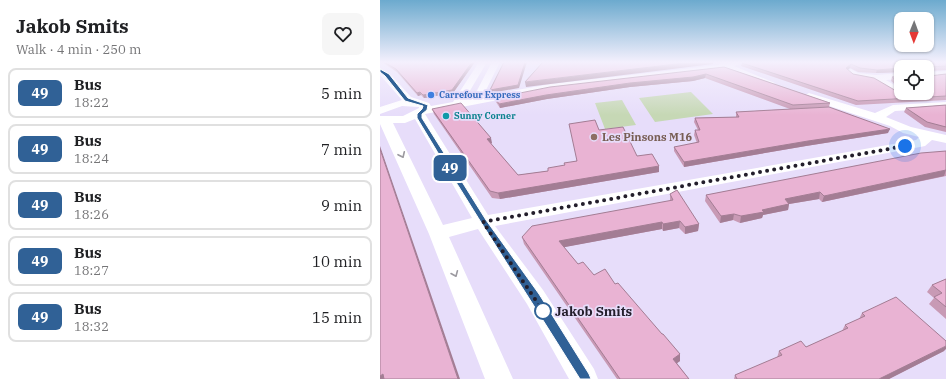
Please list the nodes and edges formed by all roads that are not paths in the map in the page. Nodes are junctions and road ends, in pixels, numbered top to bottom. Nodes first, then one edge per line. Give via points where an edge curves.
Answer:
1 (391, 80) edge
2 (472, 80) edge
3 (486, 80) edge
4 (602, 80) edge
5 (762, 80) edge
6 (879, 80) edge
7 (778, 86) edge
8 (894, 89) edge
9 (799, 93) edge
10 (478, 100) junction
11 (913, 100) edge
12 (456, 105) junction
13 (946, 105) edge
14 (924, 106) junction
15 (419, 109) junction
16 (381, 112) edge
17 (876, 117) junction
18 (928, 136) junction
19 (946, 139) edge
20 (483, 222) junction
21 (438, 234) junction
22 (499, 379) edge
23 (584, 379) edge

1 - 15 street via 406,99
2 - 12 street
3 - 10 street
4 - 10 street
5 - 7 street
6 - 8 street
9 - 17 street
10 - 12 street
11 - 14 street
12 - 15 street
13 - 14 street
14 - 17 street via 893,108
15 - 16 street via 405,119
15 - 20 street via 420,118
16 -> 21 street
17 - 18 street
18 - 19 street
18 - 20 street via 920,143
20 - 21 street via 460,226
20 - 23 street via 535,297
21 -> 22 street

